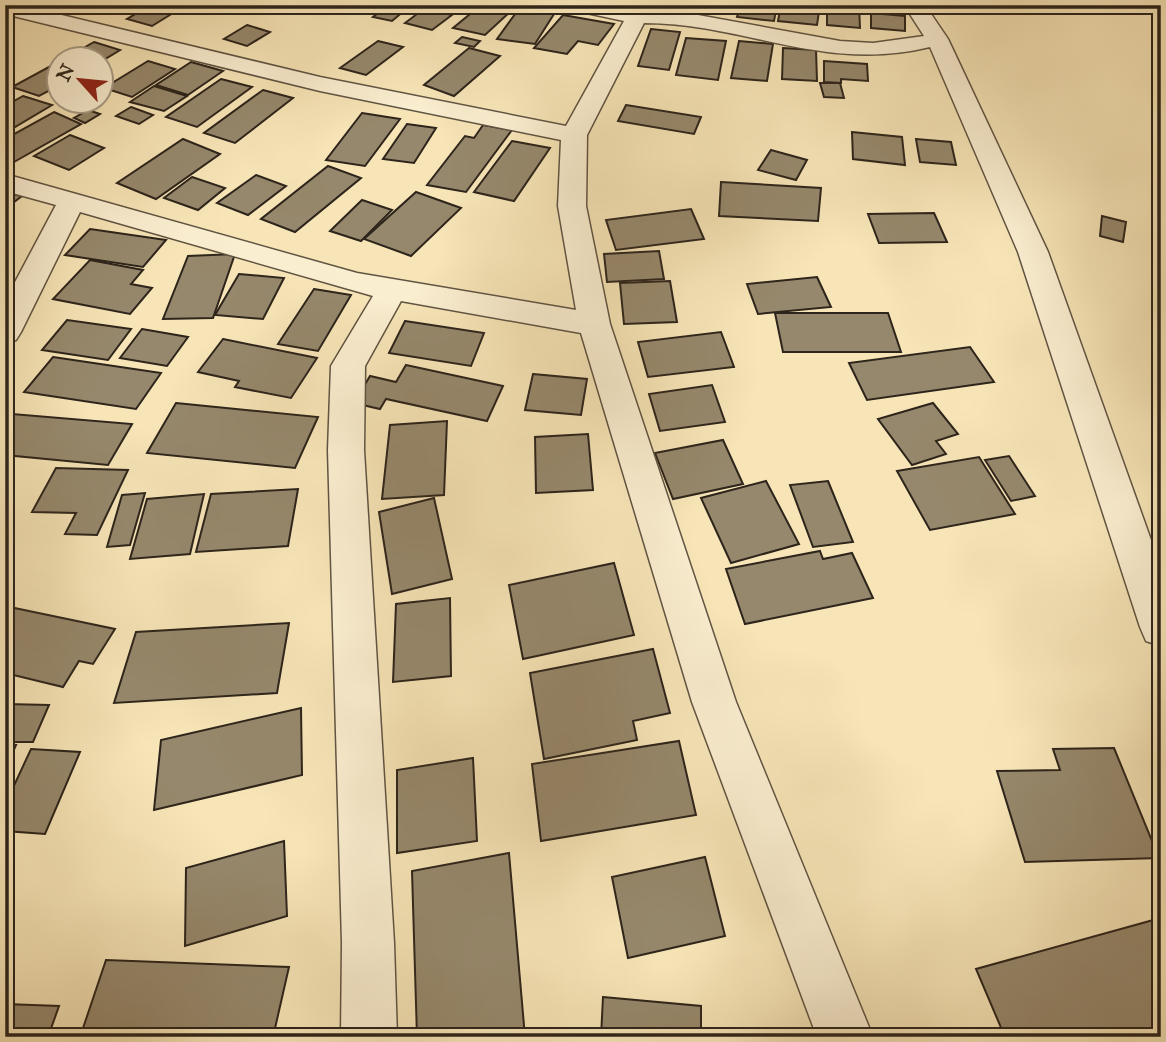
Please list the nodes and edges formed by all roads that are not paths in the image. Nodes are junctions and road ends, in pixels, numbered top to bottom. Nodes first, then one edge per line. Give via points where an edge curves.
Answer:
1 (575, 5) edge
2 (914, 5) edge
3 (5, 8) edge
4 (637, 16) junction
5 (937, 39) junction
6 (574, 135) junction
7 (5, 182) edge
8 (72, 201) junction
9 (393, 289) junction
10 (594, 324) junction
11 (5, 332) edge
12 (1161, 627) edge
13 (369, 1037) edge
14 (845, 1037) edge

1 - 4 street
2 - 5 street
3 - 6 street via 320,84
4 - 5 street via 672,17 792,41 856,48 911,48
4 - 6 street
5 - 12 street via 1033,252
6 - 10 street via 572,206
7 - 8 street
8 - 9 street via 356,283
8 - 11 street
9 - 10 street
9 - 13 street via 348,366 346,450
10 - 14 street via 714,702

